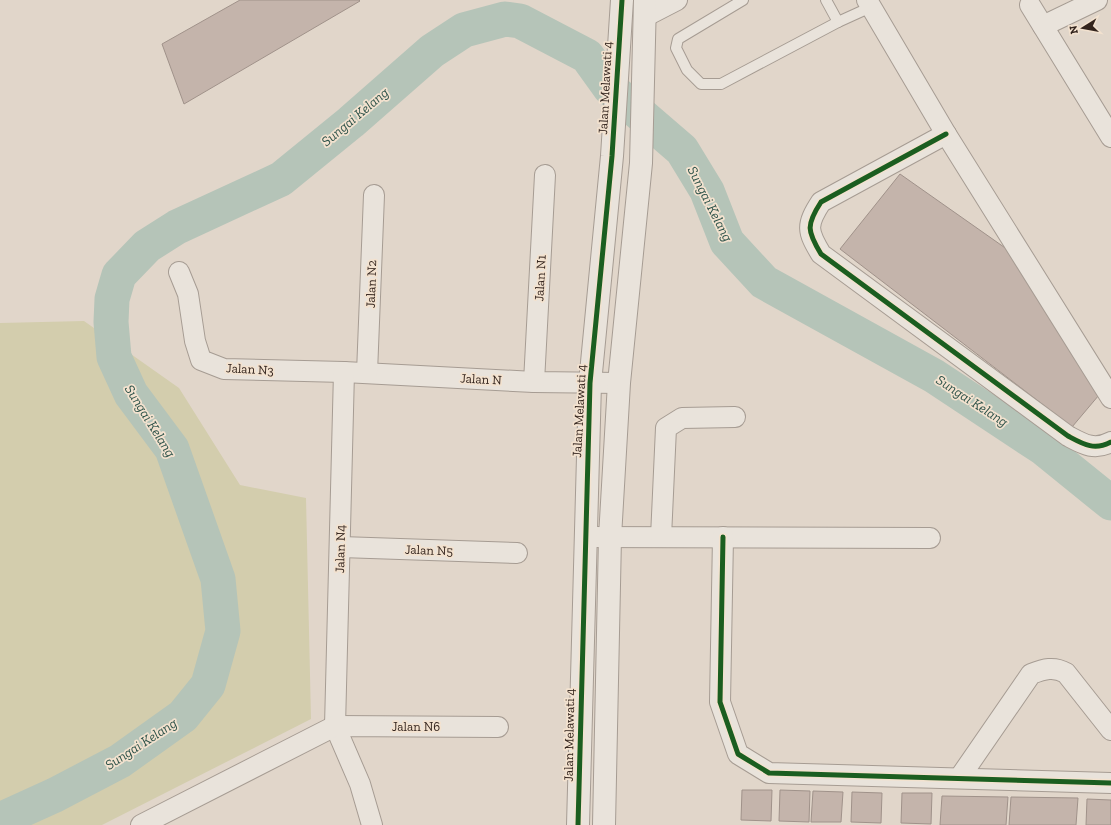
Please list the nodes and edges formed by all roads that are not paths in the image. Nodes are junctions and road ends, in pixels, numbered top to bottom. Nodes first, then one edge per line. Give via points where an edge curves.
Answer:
1 (622, 0) edge
2 (677, 0) edge
3 (743, 0) edge
4 (826, 0) edge
5 (1097, 0) edge
6 (869, 3) edge
7 (1030, 5) dead end
8 (646, 8) edge
9 (838, 22) junction
10 (1044, 26) junction
11 (946, 134) junction
12 (1111, 137) edge
13 (545, 175) dead end
14 (374, 195) dead end
15 (180, 272) dead end
16 (344, 372) junction
17 (367, 373) junction
18 (534, 382) junction
19 (590, 383) junction
20 (619, 383) junction
21 (1111, 398) edge
22 (736, 417) dead end
23 (1111, 442) edge
24 (585, 537) junction
25 (610, 537) junction
26 (661, 537) junction
27 (723, 537) junction
28 (930, 538) dead end
29 (341, 547) junction
30 (517, 553) dead end
31 (335, 726) junction
32 (498, 727) dead end
33 (1111, 730) edge
34 (960, 777) junction
35 (1111, 783) edge
36 (141, 825) edge
37 (372, 825) edge
38 (578, 825) edge
39 (604, 825) edge

1 - 19 street, Jalan Melawati 4 via 612,156
2 - 8 street
3 - 9 lane via 678,39 678,54 687,70 701,84 721,84
4 - 9 lane
5 - 10 street
6 - 9 lane
6 - 11 street
7 - 10 street
8 - 20 street via 641,163
10 - 12 street
11 - 21 street
11 - 23 street via 821,202 811,217 810,236 821,254 1068,436 1089,447 1104,446
13 - 18 street, Jalan N1
14 - 17 street, Jalan N2
15 - 16 street, Jalan N3 via 188,294 195,342 201,360 224,369
16 - 17 street, Jalan N
16 - 29 street, Jalan N4
17 - 18 street, Jalan N
18 - 19 street, Jalan N
19 - 20 street, Jalan N
19 - 24 street, Jalan Melawati 4
20 - 25 street
22 - 26 street via 682,418 666,428
24 - 25 street
24 - 38 street, Jalan Melawati 4
25 - 26 street
25 - 39 street
26 - 27 street
27 - 28 street
27 - 34 street via 720,702 738,754 769,773
29 - 30 street, Jalan N5
29 - 31 street, Jalan N4
31 - 32 street, Jalan N6
31 - 36 street
31 - 37 street, Jalan N4 via 360,784
33 - 34 street via 1066,673 1048,668 1031,674
34 - 35 street

